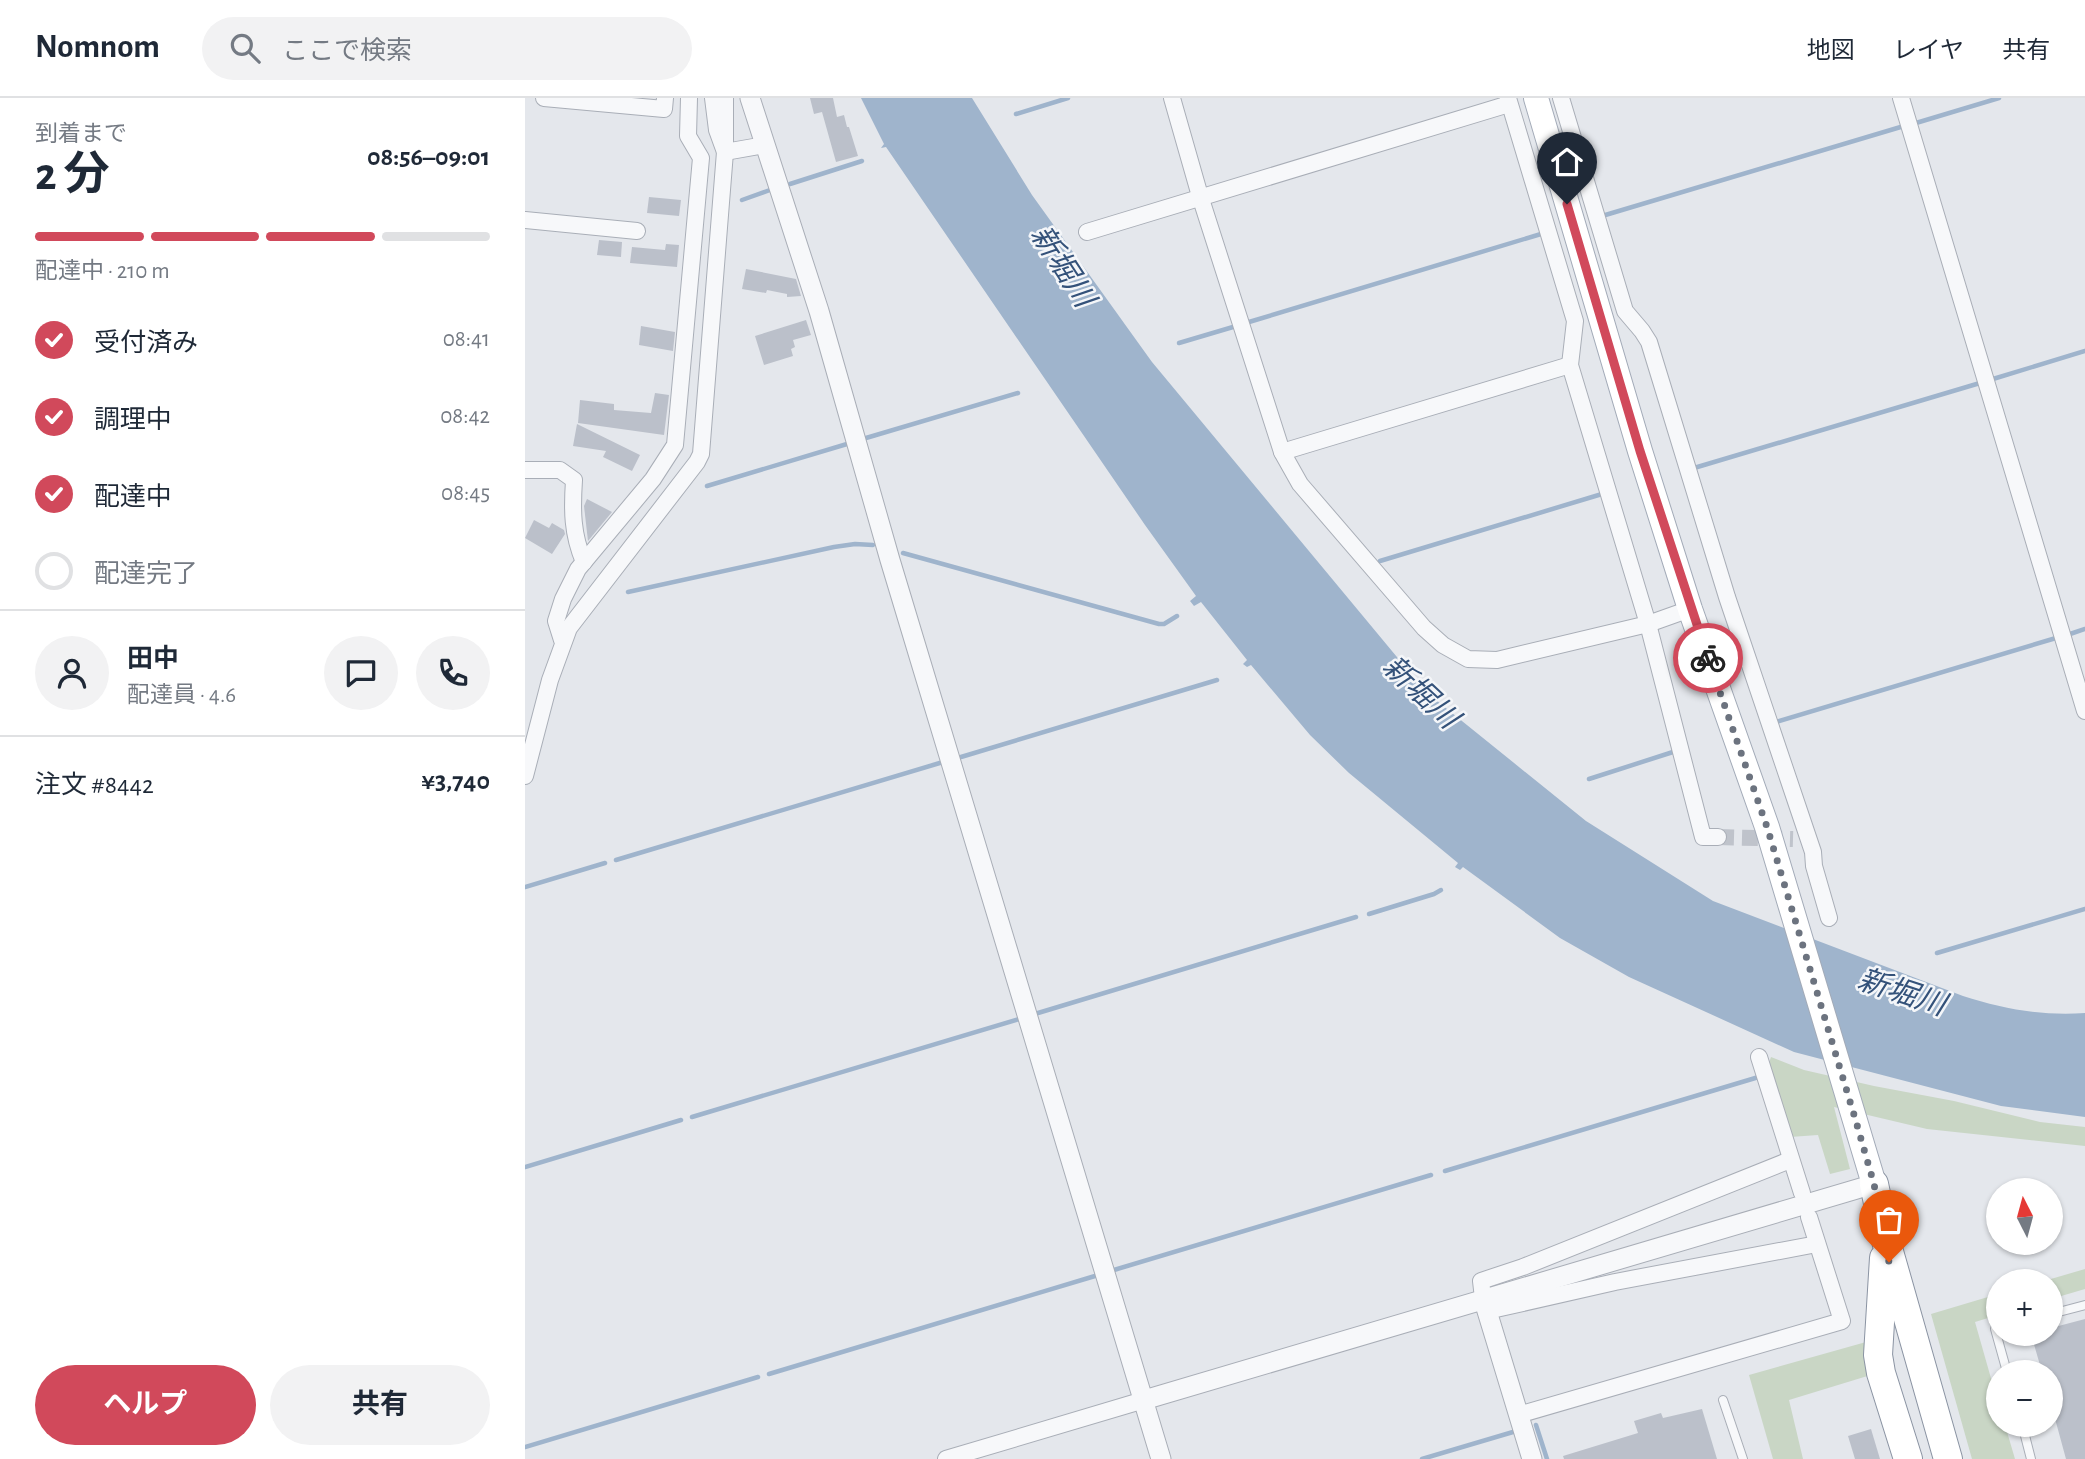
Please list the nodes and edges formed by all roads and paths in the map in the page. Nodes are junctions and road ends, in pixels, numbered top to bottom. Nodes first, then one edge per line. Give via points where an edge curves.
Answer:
1 (544, 98) edge
2 (665, 98) edge
3 (689, 98) edge
4 (713, 98) edge
5 (725, 98) edge
6 (750, 98) edge
7 (1172, 98) edge
8 (1536, 98) edge
9 (1561, 98) edge
10 (1901, 98) edge
11 (1509, 101) edge
12 (765, 145) junction
13 (725, 152) junction
14 (1200, 196) junction
15 (525, 220) edge
16 (637, 231) dead end
17 (1087, 232) dead end
18 (1570, 365) junction
19 (1283, 452) junction
20 (525, 470) edge
21 (584, 562) junction
22 (1690, 609) junction
23 (1647, 624) junction
24 (562, 640) junction
25 (2085, 711) edge
26 (525, 776) edge
27 (1718, 837) tunnel mouth
28 (1829, 918) dead end
29 (1759, 1056) dead end
30 (1790, 1160) junction
31 (1874, 1184) junction
32 (1802, 1193) dead end
33 (1809, 1217) dead end
34 (1886, 1241) junction
35 (1817, 1244) junction
36 (1483, 1298) junction
37 (2085, 1305) edge
38 (2063, 1311) edge
39 (1144, 1400) junction
40 (1723, 1400) dead end
41 (1518, 1415) junction
42 (2025, 1437) edge
43 (946, 1459) edge
44 (1161, 1459) edge
45 (1532, 1459) edge
46 (1743, 1459) edge
47 (1907, 1459) edge
48 (1921, 1459) edge
49 (1934, 1459) edge
50 (1948, 1459) edge
51 (1963, 1459) edge
52 (2031, 1459) edge

1 - 2 street via 664,109
3 - 21 street via 688,136 701,158 675,445 653,479
4 - 13 street
5 - 13 street
6 - 12 street
7 - 14 street
8 - 22 main road
9 - 28 street via 1625,311 1649,342 1800,839
10 - 25 street
11 - 14 street
11 - 18 street via 1574,321
12 - 13 street
12 - 39 street via 819,311
13 - 24 street via 701,454
14 - 17 street
14 - 19 street
15 - 16 street
18 - 19 street
18 - 23 street
19 - 23 street via 1300,484 1424,628 1468,659 1497,660
20 - 21 street via 560,470 574,480 573,527
21 - 24 street via 556,621
22 - 23 street
22 - 31 main road via 1767,827
23 - 27 street via 1703,837
24 - 26 street
29 - 30 street
30 - 32 street
30 - 36 street via 1481,1281
31 - 34 highway
31 - 36 street
33 - 35 street
34 - 47 highway via 1878,1355
34 - 48 highway via 1894,1370
34 - 49 highway via 1896,1325
34 - 50 highway
34 - 51 highway via 1915,1294
35 - 36 street via 1496,1309
35 - 41 street via 1842,1321
36 - 39 street
36 - 41 street
37 - 38 lane
39 - 43 street
39 - 44 street
40 - 46 lane
41 - 45 street
42 - 52 lane

